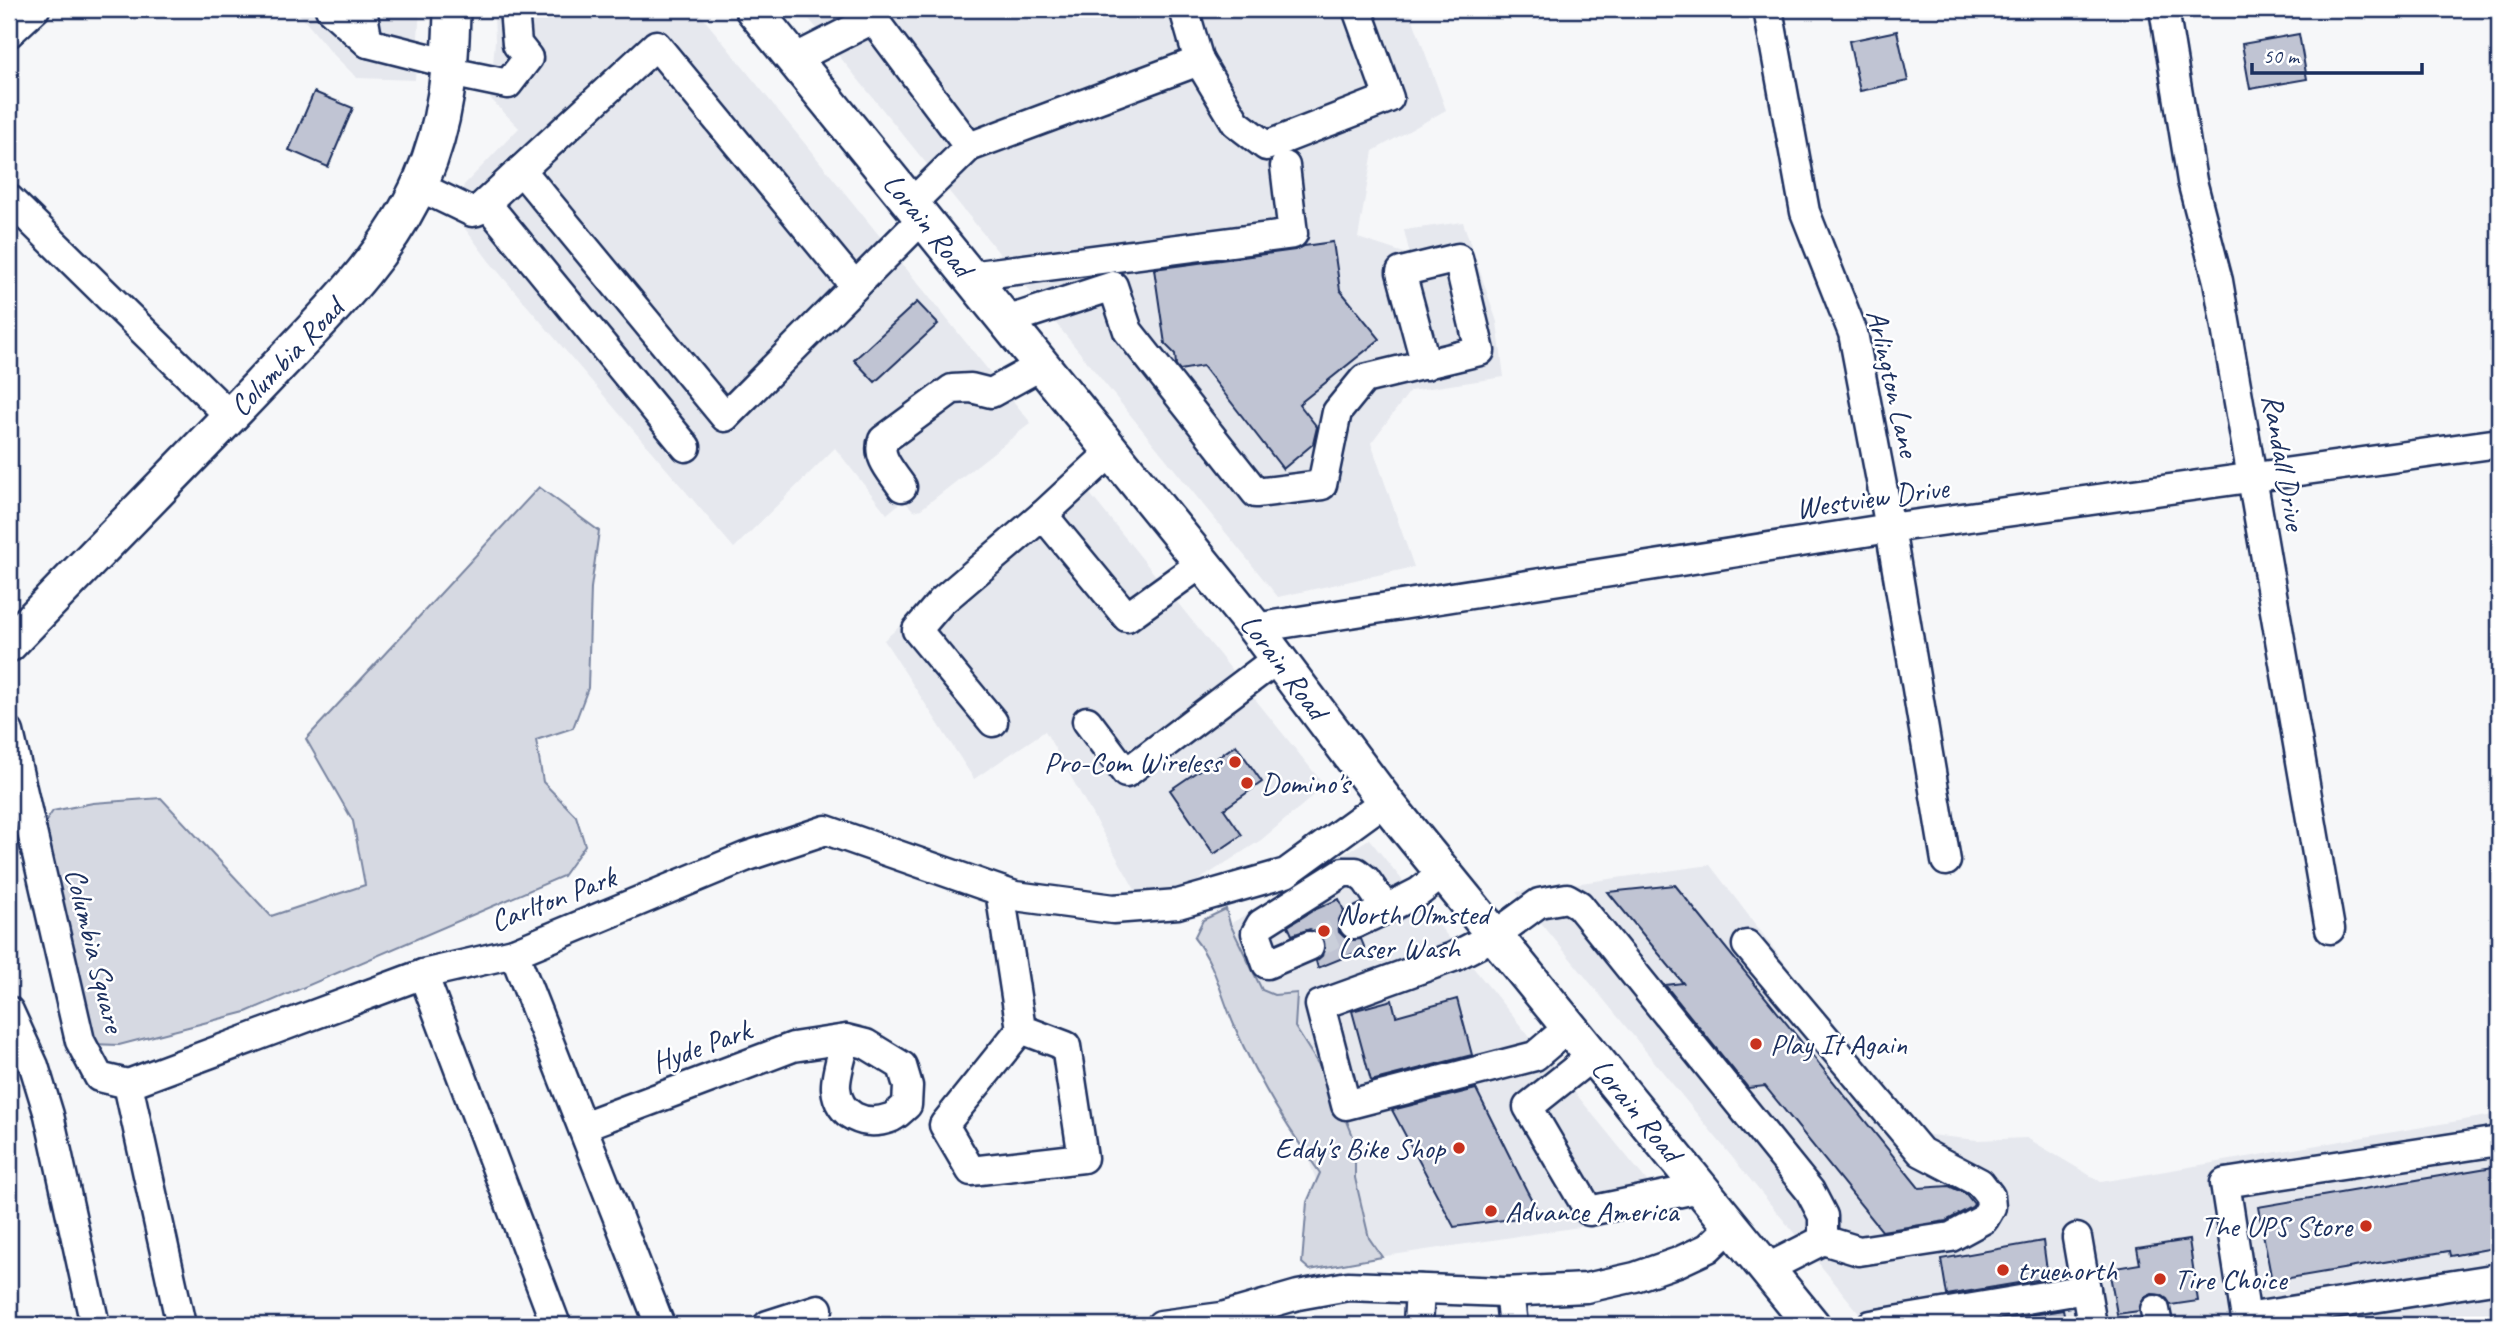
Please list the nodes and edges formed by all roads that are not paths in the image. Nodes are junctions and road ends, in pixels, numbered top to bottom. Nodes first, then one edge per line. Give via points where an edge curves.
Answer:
1 (35, 9) edge
2 (330, 9) edge
3 (362, 9) edge
4 (452, 9) edge
5 (514, 9) edge
6 (753, 9) edge
7 (1184, 9) edge
8 (1357, 9) edge
9 (1768, 9) edge
10 (2164, 9) edge
11 (9, 33) edge
12 (368, 43) junction
13 (794, 59) junction
14 (1199, 61) junction
15 (450, 68) junction
16 (969, 147) junction
17 (1285, 166) dead end
18 (521, 170) junction
19 (418, 186) junction
20 (9, 199) edge
21 (486, 203) junction
22 (917, 211) junction
23 (970, 276) junction
24 (855, 286) junction
25 (1006, 321) junction
26 (1042, 365) junction
27 (1426, 365) dead end
28 (230, 416) junction
29 (2499, 443) edge
30 (685, 447) dead end
31 (1112, 451) junction
32 (2253, 479) junction
33 (902, 487) dead end
34 (1043, 515) junction
35 (1890, 528) junction
36 (1202, 563) junction
37 (1255, 628) junction
38 (9, 644) edge
39 (1278, 658) junction
40 (1087, 721) dead end
41 (993, 722) dead end
42 (9, 732) edge
43 (1385, 801) junction
44 (1947, 861) dead end
45 (1443, 873) junction
46 (1000, 891) junction
47 (1385, 909) junction
48 (1354, 924) tunnel mouth
49 (2330, 929) dead end
50 (1494, 936) junction
51 (1747, 945) dead end
52 (1309, 946) tunnel mouth
53 (514, 953) junction
54 (423, 974) junction
55 (9, 1011) edge
56 (1569, 1027) junction
57 (1020, 1029) junction
58 (846, 1039) dead end
59 (1592, 1056) junction
60 (128, 1084) junction
61 (583, 1126) junction
62 (2499, 1141) edge
63 (1700, 1188) junction
64 (1731, 1226) junction
65 (2077, 1238) dead end
66 (1823, 1240) junction
67 (1766, 1269) junction
68 (2499, 1278) edge
69 (1420, 1289) junction
70 (2086, 1289) junction
71 (1510, 1292) junction
72 (818, 1310) dead end
73 (1981, 1316) edge
74 (2246, 1321) edge
75 (95, 1325) edge
76 (181, 1325) edge
77 (556, 1325) edge
78 (660, 1325) edge
79 (768, 1325) edge
80 (1160, 1325) edge
81 (1418, 1325) edge
82 (1513, 1325) edge
83 (1812, 1325) edge
84 (1871, 1325) edge
85 (2091, 1325) edge

1 - 11 street
2 - 12 street
3 - 12 street
4 - 15 main road, Columbia Road
5 - 15 street via 517,44 528,58 508,84
6 - 13 main road, Lorain Road
7 - 14 street
8 - 14 street via 1389,98 1266,146 1236,124
9 - 35 street, Arlington Lane via 1805,212 1853,334
10 - 32 street, Randall Drive via 2192,181 2218,281
12 - 15 street
13 - 16 street via 873,19
13 - 22 main road, Lorain Road
14 - 16 street
15 - 19 main road, Columbia Road via 442,124
16 - 22 street
17 - 23 street via 1293,234
18 - 21 street
18 - 24 street via 656,45
18 - 24 street via 725,417
19 - 21 street via 472,212
19 - 28 main road, Columbia Road via 397,226 362,275
20 - 28 street
21 - 30 street
22 - 23 main road, Lorain Road
22 - 24 street
23 - 25 main road, Lorain Road
25 - 26 main road, Lorain Road
25 - 27 street via 1113,286 1128,331 1256,493 1322,485 1338,412 1364,379
26 - 31 main road, Lorain Road
26 - 33 street via 991,393 952,388 883,440 884,461
28 - 38 main road, Columbia Road
29 - 32 street, Westview Drive
31 - 34 street
31 - 36 main road, Lorain Road
32 - 35 street, Westview Drive
32 - 49 street, Randall Drive
34 - 36 street via 1127,617
34 - 41 street via 941,602 917,630
35 - 37 street, Westview Drive
35 - 44 street, Arlington Lane
36 - 37 main road, Lorain Road
37 - 39 main road, Lorain Road
39 - 40 street via 1126,773
39 - 43 main road, Lorain Road
42 - 60 street, Columbia Square via 80,1041 99,1077
43 - 45 main road, Lorain Road
43 - 46 street, Carlton Park via 1286,873 1178,904 1112,909 1015,897
45 - 47 street
45 - 50 main road, Lorain Road
46 - 53 street, Carlton Park via 826,830 745,857
46 - 57 street
47 - 48 street
47 - 52 street via 1366,880 1356,872 1343,872 1261,924 1256,933 1267,964
50 - 56 main road, Lorain Road
50 - 56 street via 1453,957 1320,1005 1346,1105 1535,1056
50 - 66 street via 1539,903 1567,898 1579,905 1810,1191 1823,1216
51 - 66 street via 1920,1152 1980,1183 1990,1196 1991,1207 1984,1219 1951,1237 1859,1251
53 - 54 street, Carlton Park
53 - 61 street
54 - 60 street, Carlton Park
54 - 77 street
55 - 75 street via 34,1066 48,1115
56 - 59 main road, Lorain Road
57 - 57 street via 944,1125 971,1171 1083,1158 1066,1045
58 - 61 street, Hyde Park via 793,1048
59 - 63 main road, Lorain Road
59 - 63 street via 1528,1107 1589,1211
60 - 76 street
61 - 78 street
62 - 74 street via 2225,1183
63 - 64 main road, Lorain Road
64 - 67 main road, Lorain Road
64 - 71 street via 1707,1248 1635,1277 1586,1288
65 - 70 street
66 - 67 street
67 - 83 main road, Lorain Road
68 - 74 street
69 - 71 street
69 - 80 street via 1348,1286 1309,1292 1223,1317
69 - 81 street
70 - 73 street
70 - 85 street
71 - 82 street
72 - 79 street
73 - 84 street

